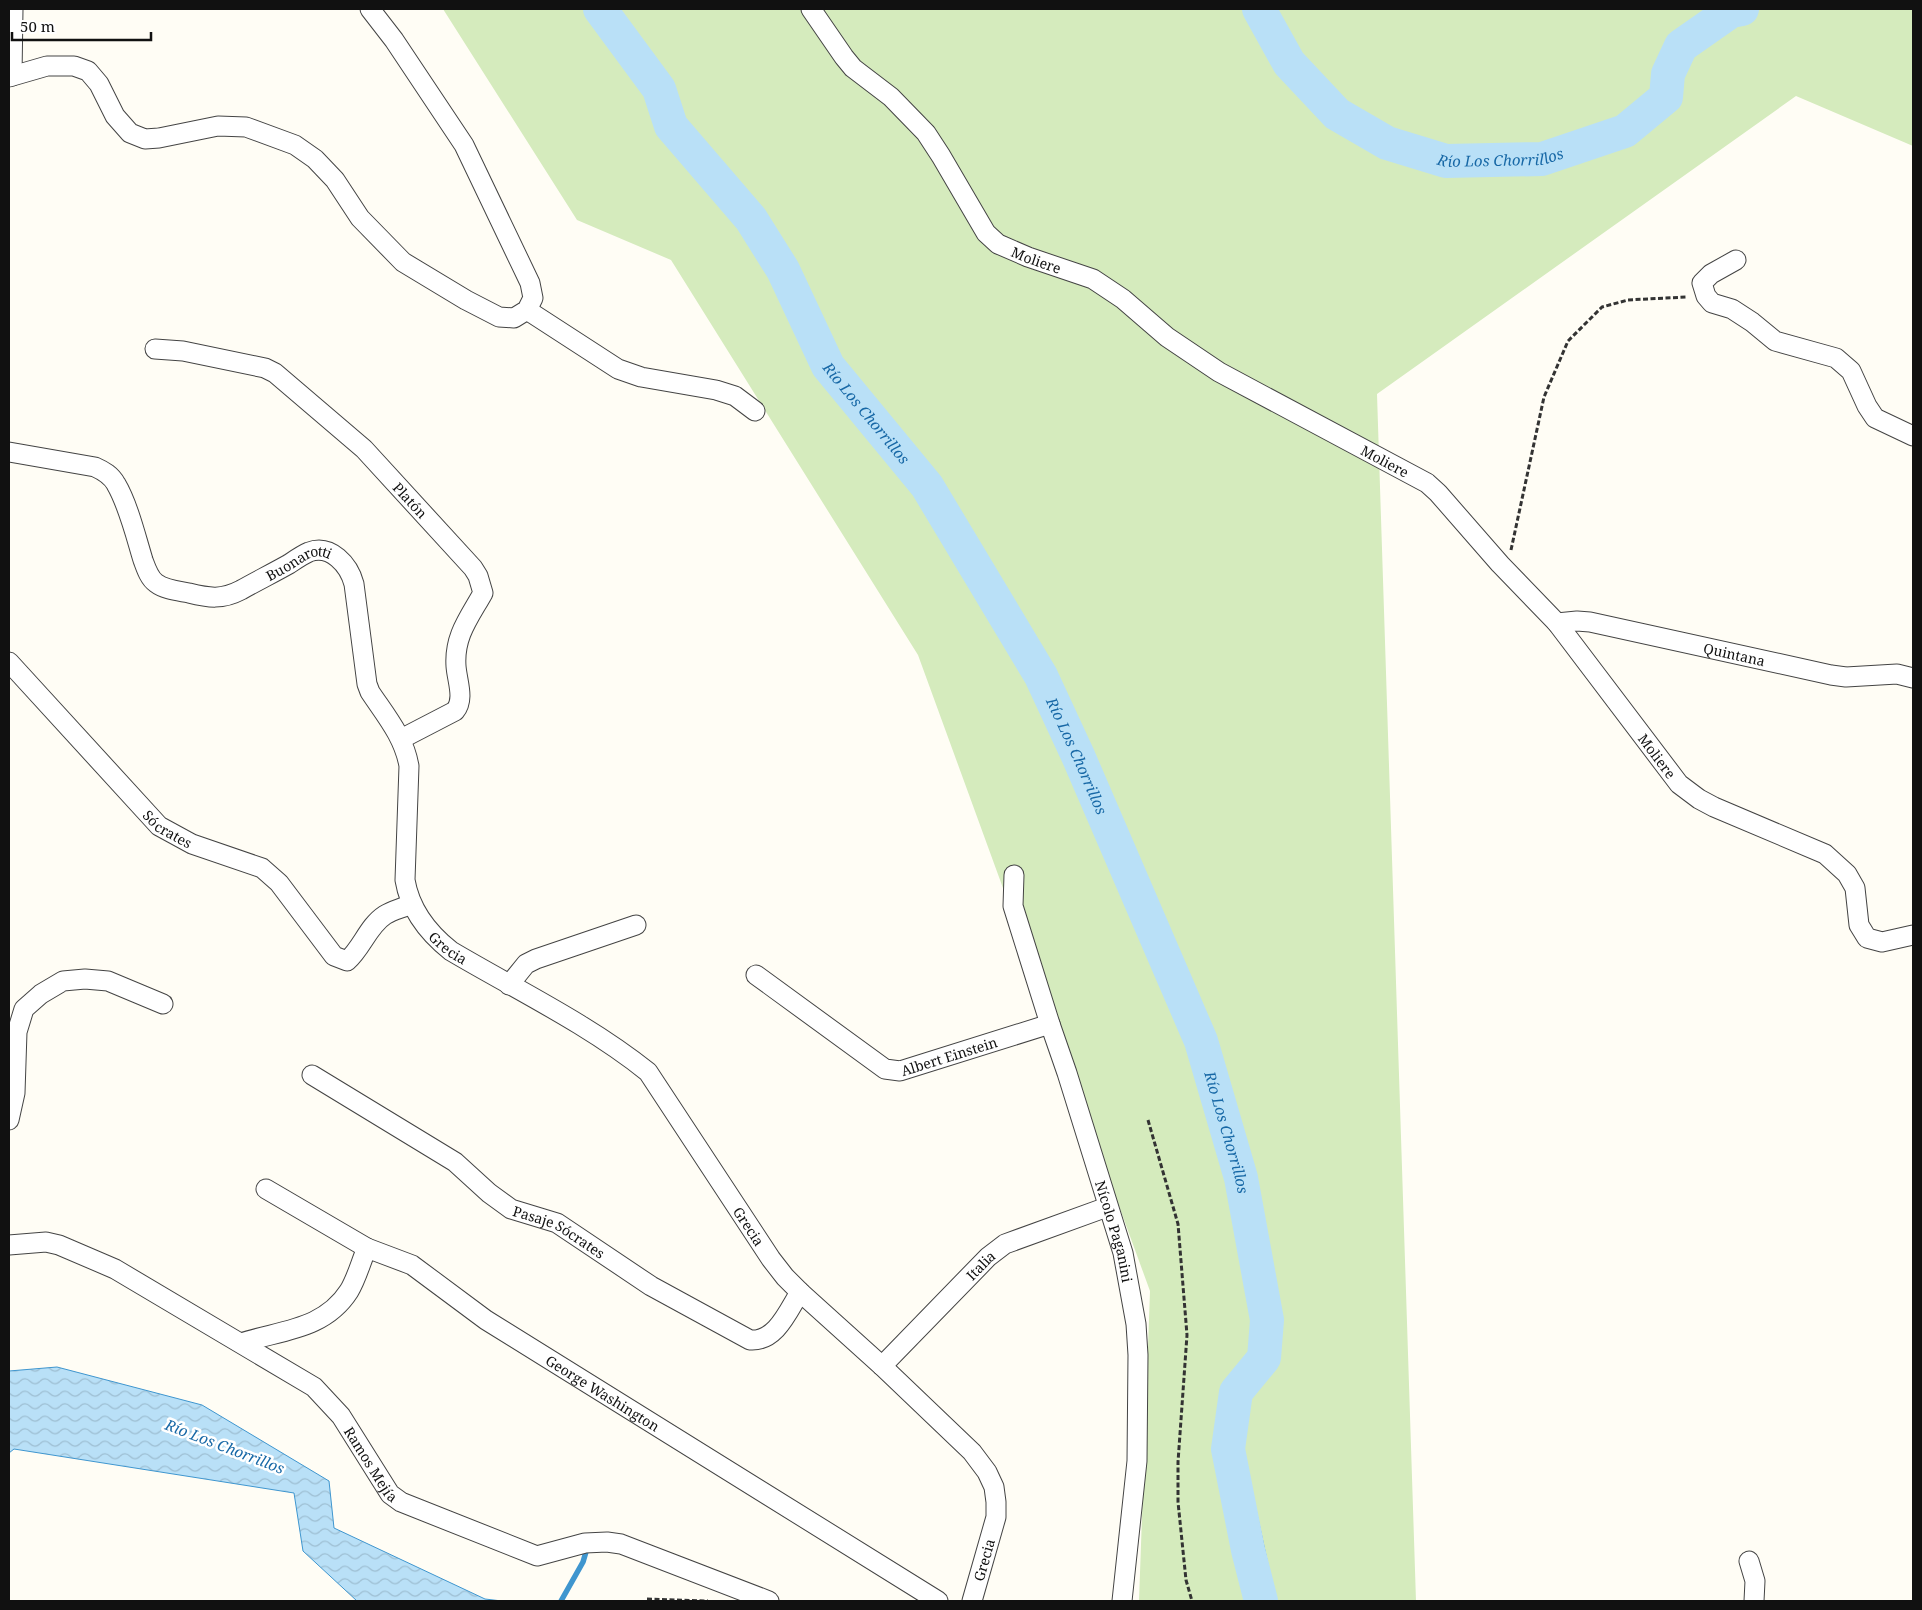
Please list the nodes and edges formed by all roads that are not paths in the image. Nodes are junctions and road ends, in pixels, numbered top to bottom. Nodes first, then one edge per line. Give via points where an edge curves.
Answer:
1 (13, 9) edge
2 (370, 9) edge
3 (811, 9) edge
4 (11, 77) edge
5 (1736, 260) dead end
6 (527, 310) junction
7 (155, 349) dead end
8 (755, 411) dead end
9 (1913, 436) edge
10 (9, 452) edge
11 (1557, 623) junction
12 (9, 662) edge
13 (1913, 678) edge
14 (401, 739) junction
15 (1014, 875) dead end
16 (411, 904) junction
17 (636, 925) dead end
18 (1913, 935) edge
19 (756, 976) dead end
20 (509, 985) junction
21 (163, 1004) dead end
22 (1050, 1024) junction
23 (312, 1075) dead end
24 (9, 1120) edge
25 (266, 1189) dead end
26 (1107, 1207) junction
27 (9, 1245) edge
28 (367, 1248) junction
29 (800, 1292) junction
30 (241, 1343) junction
31 (882, 1366) junction
32 (1750, 1560) dead end
33 (769, 1601) edge
34 (938, 1601) edge
35 (972, 1601) edge
36 (1122, 1601) edge
37 (1754, 1601) edge

1 - 4 street
2 - 6 street via 464,145 530,283 533,298
3 - 11 street, Moliere via 854,68 891,97 926,133 986,233 998,244 1093,279 1167,337 1219,372 1427,483
4 - 6 street via 47,66 74,66 88,71 116,116 130,132 145,139 218,126 246,127 295,145 315,159 335,180 360,218 403,262 499,317 514,318
5 - 9 street via 1702,283 1712,303 1732,309 1775,341 1836,358 1851,371 1876,418
6 - 8 street via 618,369 641,378 716,390 735,396
7 - 14 street, Platón via 192,353 265,368 275,373 364,449 478,576 483,593 455,648 460,705 455,711
10 - 14 street, Buonarotti via 96,467 107,473 116,482 147,571 155,583 165,588 210,598 229,596 310,552 324,551 336,556 352,573 367,684
11 - 13 street, Quintana via 1590,622 1846,677 1897,674
11 - 18 street, Moliere via 1678,784 1714,807 1825,854 1847,874 1855,888 1859,925 1866,938 1882,942
12 - 16 street, Sócrates via 159,826 192,844 269,873 334,956 347,961 376,922 384,915
14 - 16 street, Buonarotti via 409,766 405,880
15 - 22 street, Nícolo Paganini via 1013,906
16 - 20 street, Grecia via 436,939
17 - 20 street via 536,959 526,964
19 - 22 street, Albert Einstein via 885,1069 900,1071
20 - 29 street, Grecia via 599,1036 648,1072 771,1259
21 - 24 street via 108,981 85,978 62,981 41,994 24,1008 17,1032 15,1093
22 - 26 street, Nícolo Paganini
23 - 29 street, Pasaje Sócrates via 455,1162 488,1193 511,1209 557,1224 651,1286 750,1340 768,1337
25 - 28 street, George Washington
26 - 31 street, Italia via 1005,1244 988,1257
26 - 36 street, Nícolo Paganini via 1123,1253 1136,1324 1138,1355 1137,1461
27 - 30 street, Ramos Mejía via 46,1242 116,1269
28 - 30 street via 350,1290 324,1317 306,1326
28 - 34 street, George Washington via 412,1265 486,1320
29 - 31 street, Grecia
30 - 33 street, Ramos Mejía via 314,1387 332,1404 390,1494 400,1502 537,1556 585,1544 621,1544
31 - 35 street, Grecia via 972,1452 994,1487 996,1517
32 - 37 street via 1755,1581

